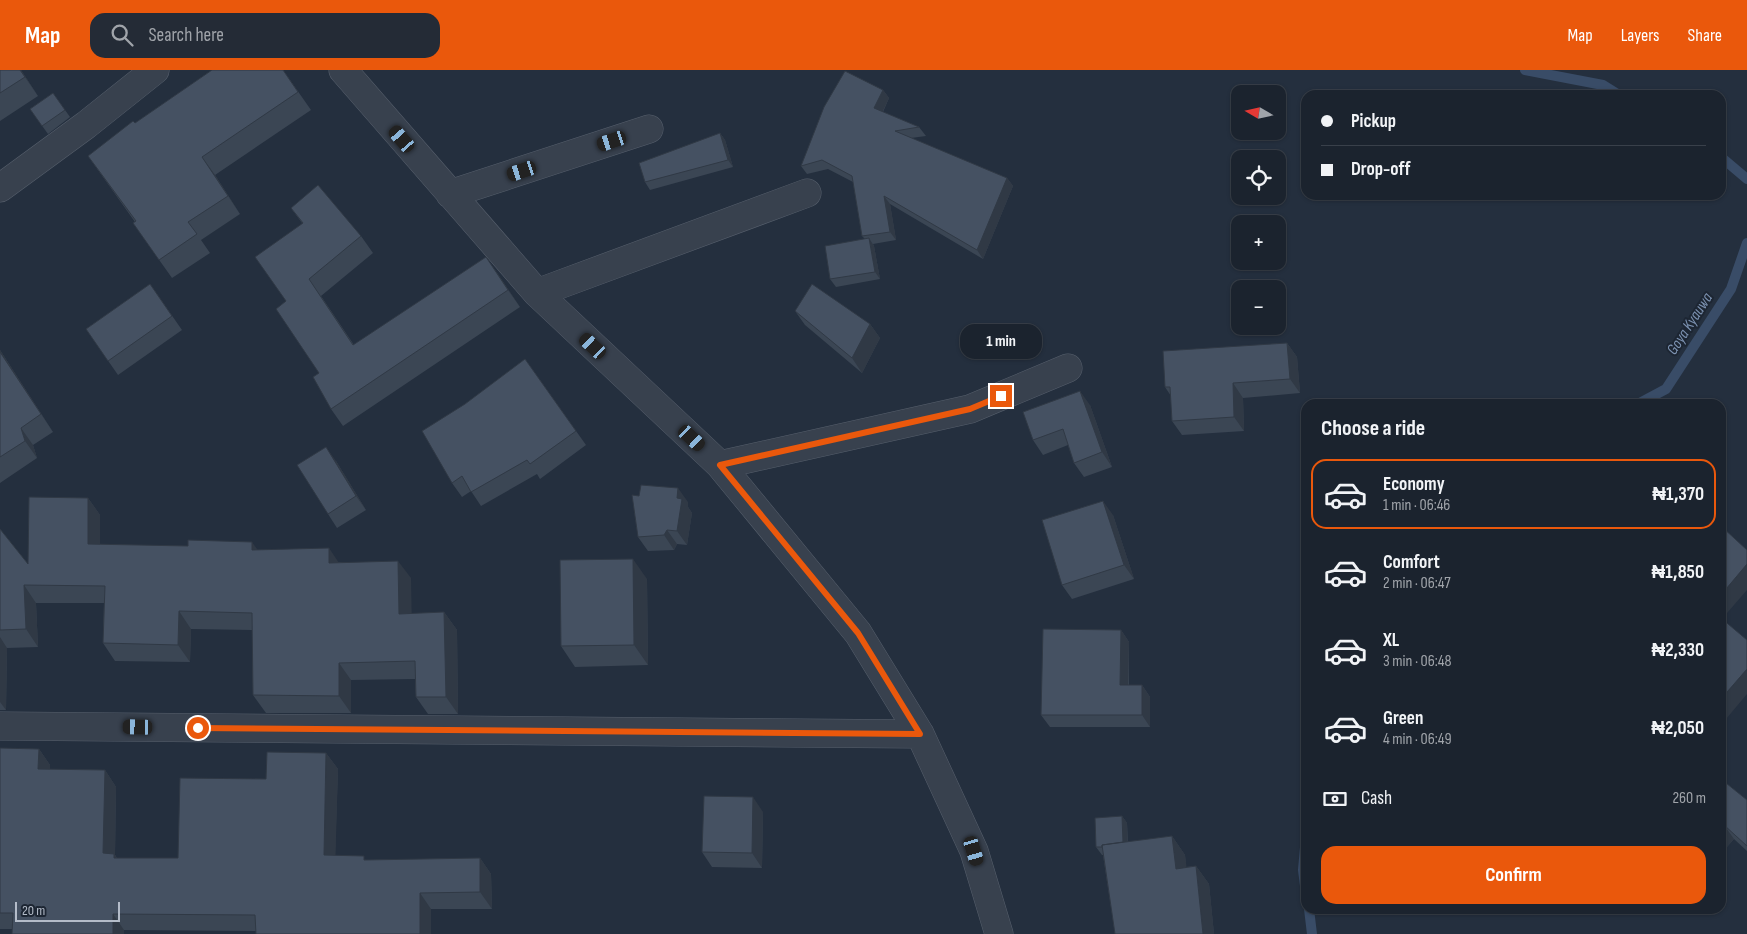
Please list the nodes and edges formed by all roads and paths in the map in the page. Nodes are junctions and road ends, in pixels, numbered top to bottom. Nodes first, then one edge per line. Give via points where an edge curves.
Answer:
1 (155, 70) edge
2 (343, 70) edge
3 (649, 129) dead end
4 (0, 188) edge
5 (807, 192) dead end
6 (450, 194) junction
7 (537, 293) junction
8 (1068, 368) dead end
9 (720, 465) junction
10 (0, 726) edge
11 (920, 734) junction
12 (999, 934) edge

1 - 4 street
2 - 6 street
3 - 6 street
5 - 7 street
6 - 7 street
7 - 9 street
8 - 9 street via 970,409
9 - 11 street via 858,633
10 - 11 street
11 - 12 street via 974,851

